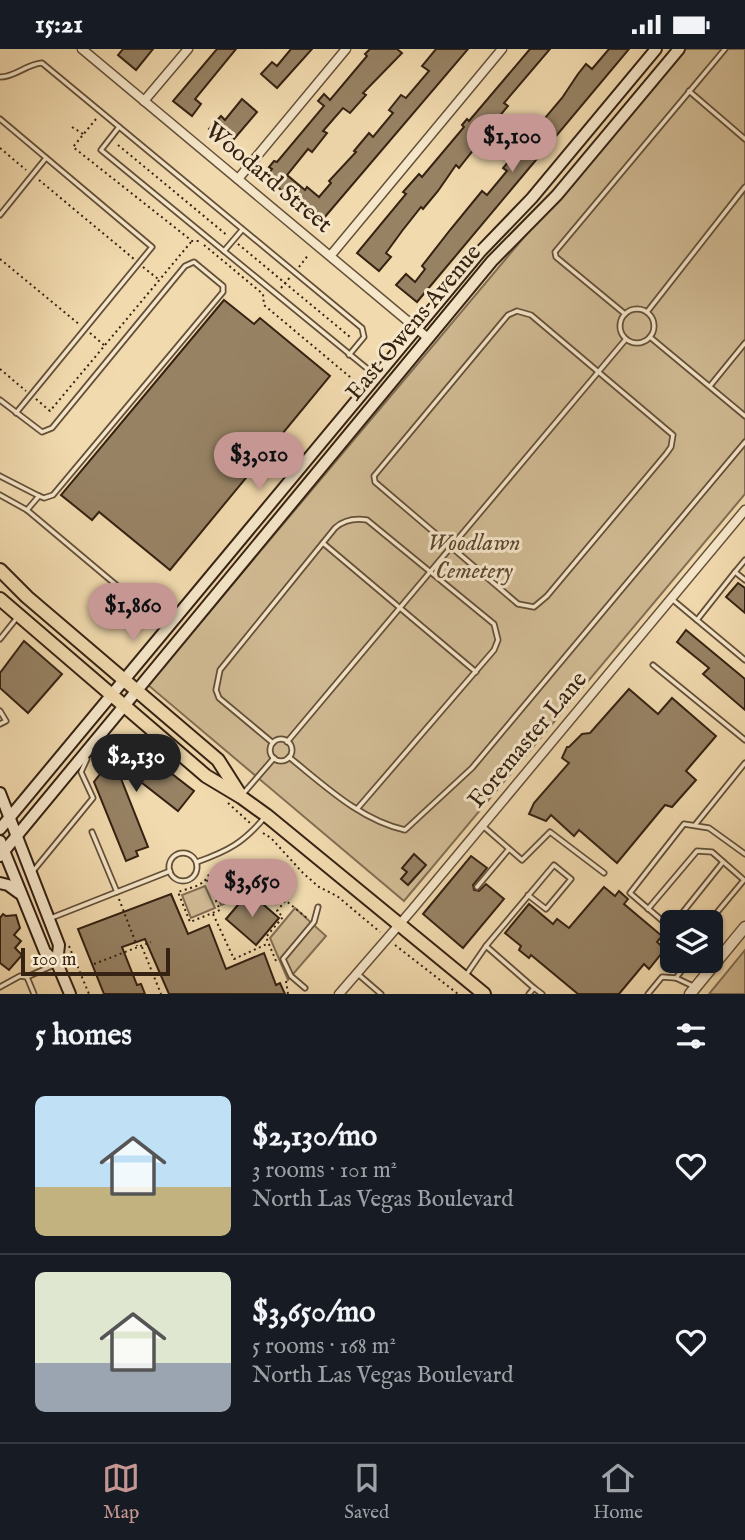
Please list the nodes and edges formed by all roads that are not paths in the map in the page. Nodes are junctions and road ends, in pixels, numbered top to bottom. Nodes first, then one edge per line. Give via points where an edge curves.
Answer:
1 (82, 49) edge
2 (188, 49) edge
3 (346, 49) edge
4 (502, 49) edge
5 (656, 49) edge
6 (679, 49) edge
7 (725, 49) edge
8 (0, 76) edge
9 (689, 91) junction
10 (144, 101) junction
11 (0, 119) edge
12 (119, 127) junction
13 (745, 139) edge
14 (46, 158) junction
15 (238, 179) junction
16 (745, 187) edge
17 (0, 215) edge
18 (242, 230) junction
19 (223, 251) junction
20 (331, 255) junction
21 (647, 312) junction
22 (625, 314) junction
23 (417, 328) junction
24 (650, 337) junction
25 (428, 338) junction
26 (626, 339) junction
27 (745, 343) edge
28 (349, 355) junction
29 (598, 372) junction
30 (376, 377) junction
31 (710, 386) junction
32 (0, 400) edge
33 (16, 413) junction
34 (745, 417) edge
35 (745, 442) edge
36 (0, 476) edge
37 (0, 495) edge
38 (39, 496) junction
39 (27, 510) junction
40 (745, 510) edge
41 (323, 543) junction
42 (452, 548) junction
43 (745, 560) edge
44 (0, 570) edge
45 (431, 572) junction
46 (735, 572) junction
47 (745, 580) edge
48 (0, 599) edge
49 (671, 599) junction
50 (400, 608) junction
51 (19, 616) junction
52 (697, 620) junction
53 (166, 627) junction
54 (0, 639) edge
55 (745, 660) edge
56 (653, 665) dead end
57 (476, 672) junction
58 (123, 679) junction
59 (136, 691) junction
60 (110, 695) junction
61 (123, 706) junction
62 (0, 711) edge
63 (0, 724) edge
64 (745, 740) edge
65 (288, 742) junction
66 (273, 743) junction
67 (93, 744) junction
68 (289, 757) junction
69 (274, 758) junction
70 (745, 763) edge
71 (0, 793) edge
72 (241, 797) junction
73 (357, 809) junction
74 (266, 815) junction
75 (9, 817) junction
76 (695, 825) junction
77 (482, 826) junction
78 (0, 829) edge
79 (92, 832) dead end
80 (16, 837) junction
81 (509, 849) junction
82 (1, 850) edge
83 (745, 854) edge
84 (196, 862) junction
85 (723, 862) junction
86 (170, 871) junction
87 (604, 873) dead end
88 (30, 874) junction
89 (0, 883) edge
90 (477, 887) dead end
91 (117, 892) junction
92 (22, 895) junction
93 (528, 895) junction
94 (318, 907) dead end
95 (648, 909) junction
96 (685, 910) edge
97 (719, 910) edge
98 (660, 918) edge
99 (48, 919) junction
100 (400, 925) junction
101 (745, 927) edge
102 (486, 946) junction
103 (57, 963) junction
104 (357, 973) junction
105 (680, 973) edge
106 (27, 977) junction
107 (464, 978) junction
108 (676, 978) junction
109 (0, 987) edge
110 (305, 988) dead end
111 (534, 988) junction
112 (693, 990) edge
113 (34, 994) edge
114 (69, 994) edge
115 (339, 994) edge
116 (381, 994) edge
117 (484, 994) edge
118 (529, 994) edge
119 (542, 994) edge
120 (648, 994) edge

1 - 10 street, Woodard Street
2 - 10 street
3 - 15 street
4 - 20 street
5 - 23 main road, East Owens Avenue
6 - 25 main road, East Owens Avenue via 557,195 492,261
7 - 9 lane
8 - 12 lane via 42,63
9 - 13 lane
9 - 22 lane via 555,252
10 - 15 street, Woodard Street
11 - 14 lane
12 - 18 lane
12 - 19 lane via 101,150
14 - 17 lane
14 - 33 lane via 152,247
15 - 20 street, Woodard Street
16 - 21 lane
18 - 19 lane
18 - 28 lane via 362,328 364,337
19 - 28 lane
20 - 23 street, Woodard Street
21 - 22 lane via 636,309
21 - 24 lane via 654,321
22 - 26 lane via 621,324
23 - 25 street, Woodard Street
23 - 30 main road, East Owens Avenue
24 - 26 lane via 636,343
24 - 31 lane
25 - 59 main road, East Owens Avenue
26 - 29 lane
27 - 31 lane
28 - 30 lane
29 - 42 lane
29 - 42 lane via 673,435 666,454 534,607 518,604
29 - 42 lane via 531,315 517,311 377,471 375,482
30 - 53 main road, East Owens Avenue
31 - 34 lane
32 - 33 lane
33 - 38 lane via 42,432 52,428 185,266 194,262 223,286 223,292 53,495
35 - 73 lane via 472,768 405,830 385,826
36 - 38 lane
37 - 39 lane
38 - 39 lane
39 - 53 lane
40 - 49 street, Foremaster Lane
41 - 45 lane via 341,523 367,520
41 - 50 lane
41 - 66 lane via 225,661 217,680 219,698
42 - 45 lane
43 - 46 lane
44 - 58 main road
45 - 50 lane
45 - 57 lane via 494,624 498,640
46 - 47 lane
46 - 52 lane
48 - 51 main road
49 - 52 lane
49 - 77 street, Foremaster Lane
50 - 57 lane
50 - 65 lane
51 - 54 lane
51 - 60 main road
52 - 55 lane
53 - 58 main road, East Owens Avenue
56 - 64 lane
57 - 73 lane
58 - 59 main road
58 - 60 main road, East Owens Avenue
59 - 61 main road, East Owens Avenue
59 - 72 main road via 218,760
60 - 61 main road
60 - 75 main road, East Owens Avenue
61 - 67 main road, East Owens Avenue
61 - 72 main road via 205,776
62 - 63 lane via 6,721
65 - 66 lane
65 - 68 lane
66 - 69 lane via 270,753
67 - 80 main road, East Owens Avenue
67 - 88 lane via 81,772 93,798
68 - 69 lane
68 - 73 lane
69 - 72 lane
70 - 76 lane
71 - 75 main road
72 - 74 main road
74 - 84 lane via 242,842
74 - 100 main road
75 - 78 main road, East Owens Avenue
75 - 80 main road
76 - 83 lane via 709,828
76 - 95 lane via 684,824 629,893
77 - 81 lane
77 - 100 street, Foremaster Lane
79 - 91 lane
80 - 82 main road, East Owens Avenue
80 - 88 main road
81 - 87 lane via 522,860 550,832
81 - 90 lane
82 - 92 main road
84 - 86 lane via 189,854 180,853 172,857
84 - 86 lane via 189,879 175,879
85 - 95 lane via 712,852 697,851
85 - 96 lane
85 - 97 lane via 744,880
86 - 91 lane
88 - 99 main road
89 - 92 main road
91 - 99 lane
92 - 103 main road via 45,952
93 - 93 lane via 546,909 571,879 554,865
93 - 102 lane
94 - 110 lane via 314,922 283,959 291,976
95 - 98 lane
99 - 103 main road via 59,945
100 - 104 street, Foremaster Lane
100 - 107 main road
101 - 112 street
102 - 107 lane
102 - 111 lane
103 - 106 lane
103 - 114 main road
104 - 115 street, Foremaster Lane
104 - 116 lane
105 - 108 lane
106 - 109 lane
106 - 113 lane
107 - 117 main road
108 - 112 lane
108 - 120 lane via 662,977
111 - 118 lane
111 - 119 lane

